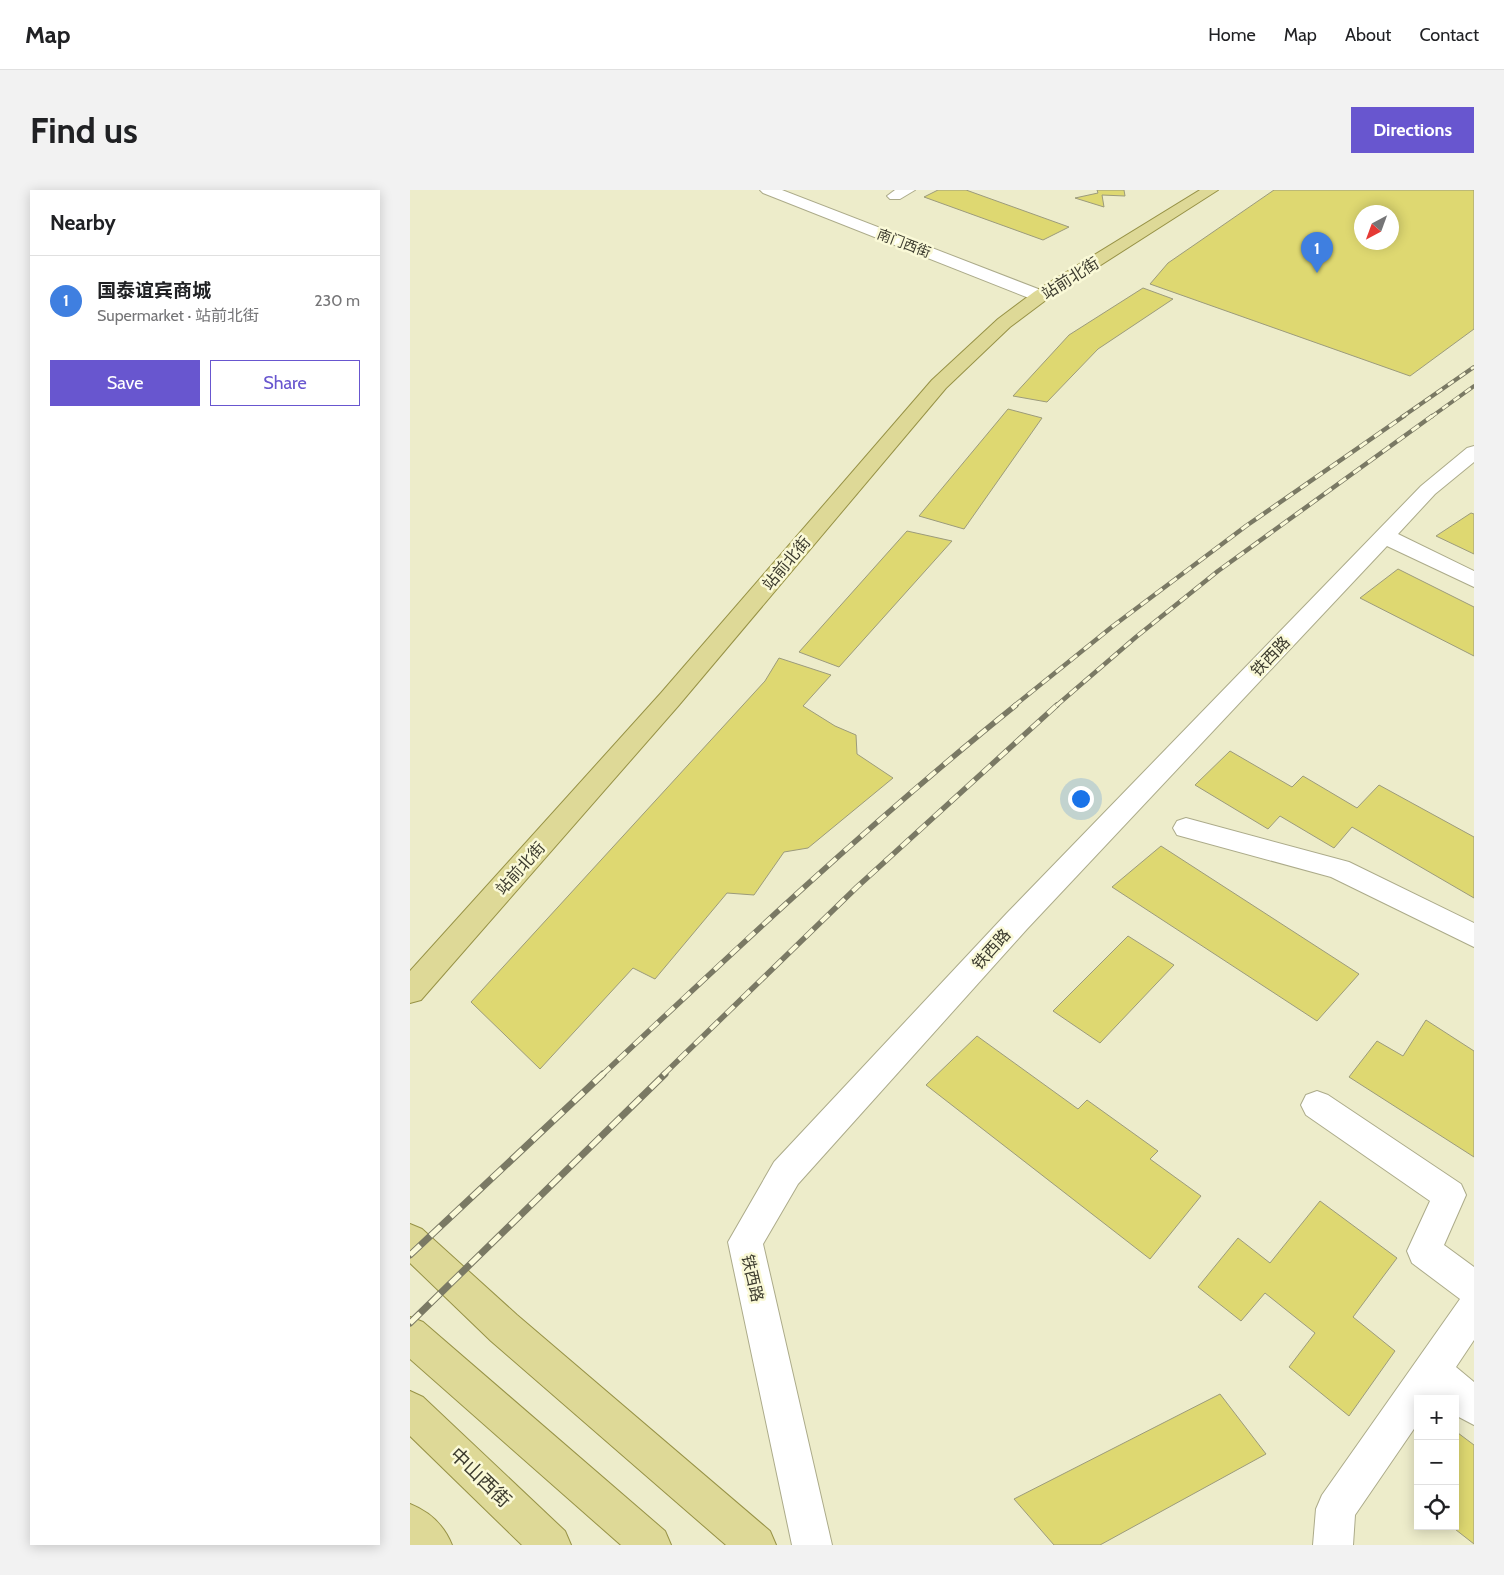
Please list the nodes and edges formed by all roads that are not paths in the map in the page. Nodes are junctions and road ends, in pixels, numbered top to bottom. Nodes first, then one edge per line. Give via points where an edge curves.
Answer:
1 (768, 190) edge
2 (806, 190) edge
3 (1210, 190) edge
4 (1048, 291) junction
5 (1474, 452) edge
6 (1384, 536) junction
7 (1474, 580) edge
8 (1186, 828) dead end
9 (1474, 936) edge
10 (410, 991) edge
11 (1317, 1105) dead end
12 (410, 1240) edge
13 (1474, 1288) edge
14 (1474, 1309) edge
15 (410, 1335) edge
16 (1432, 1371) junction
17 (1474, 1406) edge
18 (410, 1410) edge
19 (551, 1545) edge
20 (651, 1545) edge
21 (756, 1545) edge
22 (812, 1545) edge
23 (1332, 1545) edge

1 - 4 street, 南门西街
2 - 4 street, 南门西街
3 - 4 main road, 站前北街
4 - 10 main road, 站前北街 via 1004,323 939,384 670,699
5 - 6 street, 铁西路 via 1428,490
6 - 7 street
6 - 22 street, 铁西路 via 1017,921 786,1173 745,1242
8 - 9 street via 1339,869
11 - 13 street via 1449,1195 1424,1251
12 - 21 main road via 504,1328
14 - 16 street
15 - 20 main road
16 - 17 street
16 - 23 street via 1336,1509
18 - 19 main road, 中山西街

